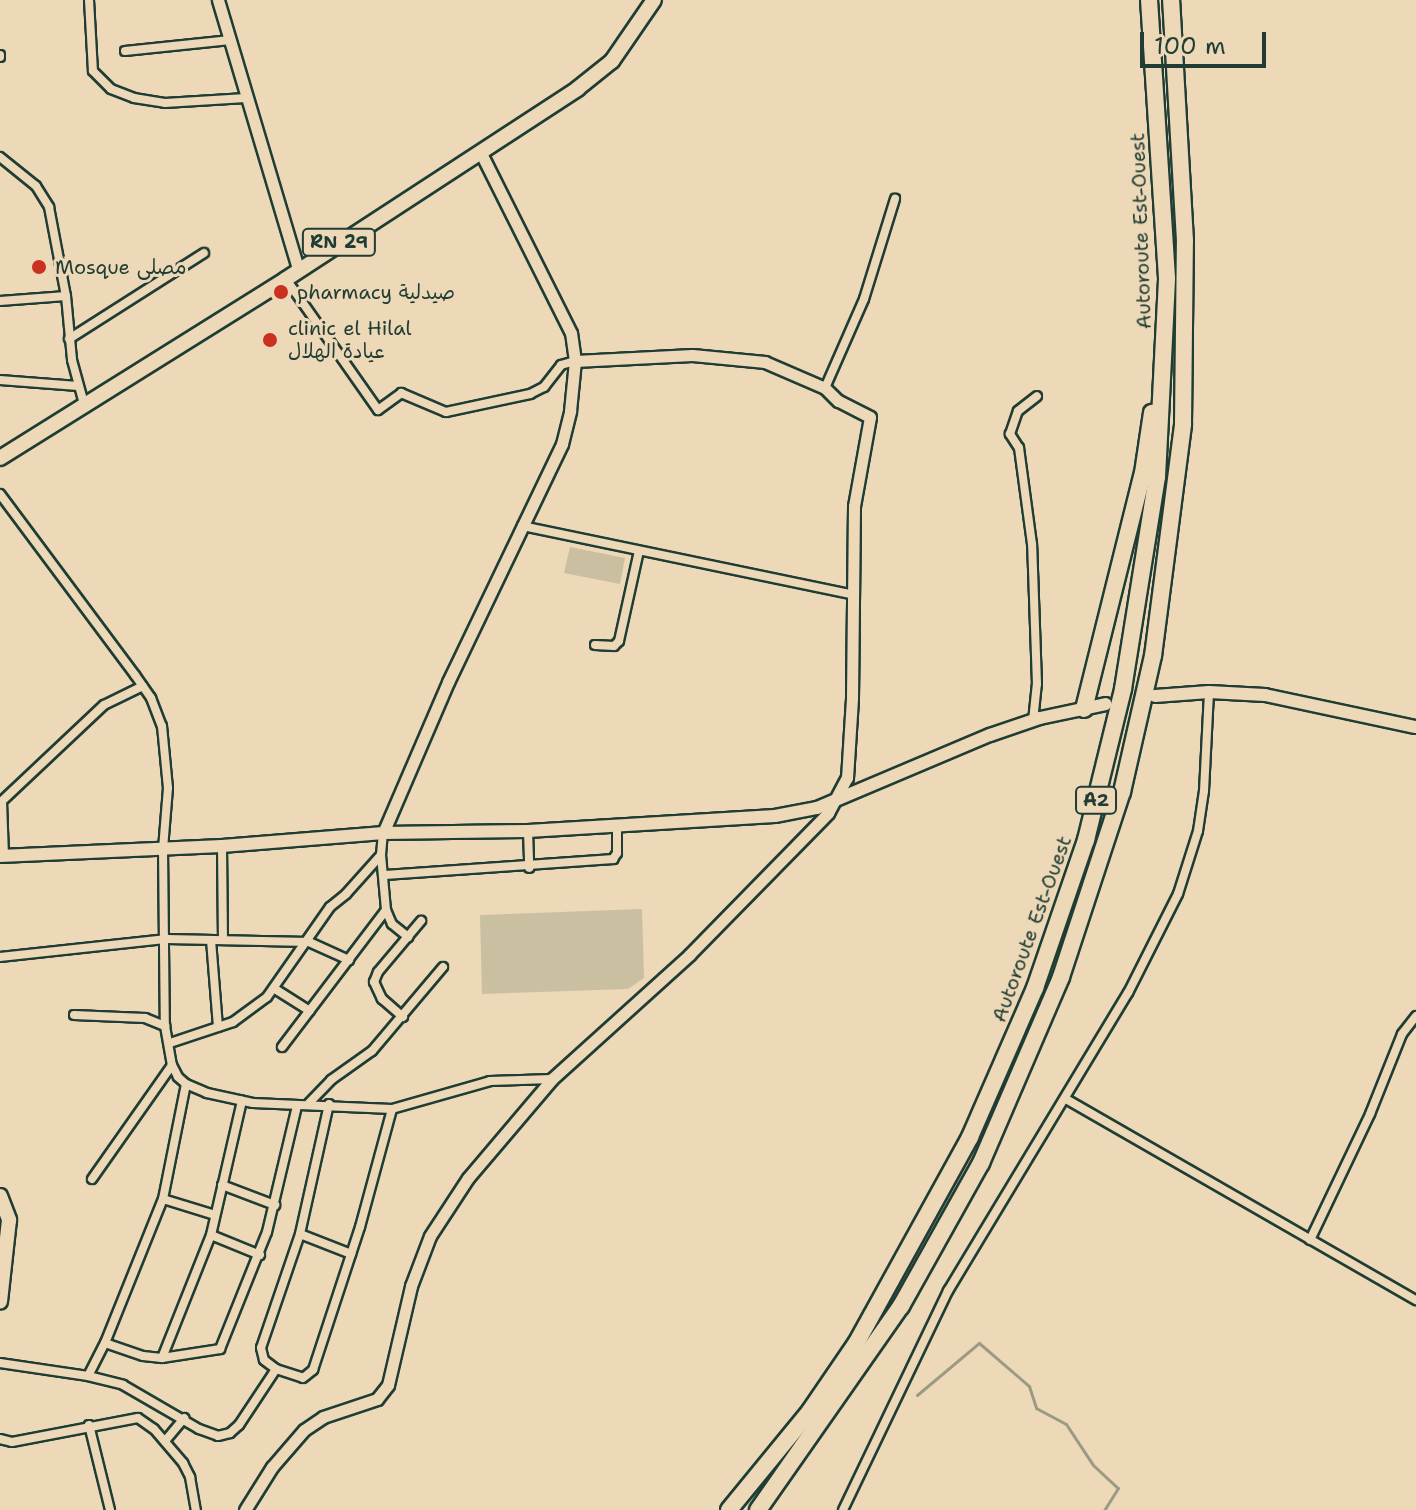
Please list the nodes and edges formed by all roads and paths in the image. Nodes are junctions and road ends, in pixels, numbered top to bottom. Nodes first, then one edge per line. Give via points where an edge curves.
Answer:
1 (89, 0) edge
2 (218, 0) edge
3 (654, 0) edge
4 (1149, 0) edge
5 (1171, 0) edge
6 (230, 40) junction
7 (125, 51) dead end
8 (246, 98) junction
9 (481, 153) junction
10 (0, 157) edge
11 (895, 199) dead end
12 (204, 253) dead end
13 (298, 268) junction
14 (286, 279) junction
15 (66, 296) junction
16 (0, 301) edge
17 (1165, 320) junction
18 (69, 339) junction
19 (575, 361) junction
20 (0, 380) edge
21 (78, 386) junction
22 (825, 388) junction
23 (1037, 396) dead end
24 (84, 404) junction
25 (0, 458) edge
26 (0, 494) edge
27 (522, 526) junction
28 (639, 551) junction
29 (854, 595) junction
30 (595, 645) dead end
31 (143, 686) junction
32 (1209, 692) junction
33 (1155, 696) dead end
34 (1106, 704) dead end
35 (1084, 709) junction
36 (1033, 721) junction
37 (1416, 727) edge
38 (841, 795) junction
39 (617, 825) junction
40 (528, 831) junction
41 (383, 833) junction
42 (222, 846) junction
43 (163, 849) junction
44 (381, 855) junction
45 (2, 856) edge
46 (529, 868) junction
47 (385, 875) junction
48 (386, 910) junction
49 (421, 921) dead end
50 (408, 937) junction
51 (167, 939) junction
52 (211, 940) junction
53 (223, 940) junction
54 (309, 942) junction
55 (0, 957) edge
56 (349, 960) junction
57 (443, 967) dead end
58 (275, 989) junction
59 (310, 1011) junction
60 (74, 1015) dead end
61 (1416, 1016) edge
62 (403, 1017) junction
63 (165, 1026) junction
64 (218, 1027) junction
65 (170, 1043) junction
66 (282, 1047) dead end
67 (172, 1065) junction
68 (552, 1079) junction
69 (186, 1084) junction
70 (1066, 1099) junction
71 (242, 1101) junction
72 (309, 1103) junction
73 (329, 1104) junction
74 (297, 1106) junction
75 (392, 1109) junction
76 (92, 1179) dead end
77 (222, 1185) junction
78 (0, 1196) edge
79 (163, 1199) junction
80 (275, 1205) junction
81 (215, 1215) junction
82 (300, 1234) junction
83 (211, 1235) junction
84 (1310, 1240) junction
85 (351, 1254) junction
86 (260, 1255) junction
87 (3, 1280) edge
88 (1416, 1300) edge
89 (0, 1302) edge
90 (105, 1343) junction
91 (162, 1358) junction
92 (0, 1363) edge
93 (276, 1369) junction
94 (88, 1376) junction
95 (184, 1418) junction
96 (89, 1425) junction
97 (0, 1439) edge
98 (165, 1441) junction
99 (110, 1510) edge
100 (196, 1510) edge
101 (245, 1510) edge
102 (729, 1510) edge
103 (758, 1510) edge
104 (843, 1510) edge

1 - 8 street via 93,71 111,89 165,103
2 - 6 street
3 - 9 main road, RN 29 / RN 29 via 612,61
4 - 17 highway, Autoroute Est-Ouest / A2 via 1167,278
5 - 103 highway, Autoroute Est-Ouest / A2 via 1185,241 1183,424 1162,604 1130,764 1061,977 981,1163 901,1306
6 - 7 street
6 - 8 street
8 - 13 street
9 - 13 main road, RN 29 / RN 29
9 - 19 street via 571,333
10 - 15 street via 36,186 49,207
11 - 22 street via 864,299
12 - 18 street
13 - 14 main road, RN 29 / RN 29
14 - 19 street via 378,410 401,393 446,412 530,394 544,387 561,365
14 - 24 main road, RN 29 / RN 29
15 - 16 street
15 - 18 street
17 - 35 highway via 1143,473
17 - 102 highway, Autoroute Est-Ouest / A2 via 1157,477 1134,632 1086,840 1035,988 970,1137 890,1286 810,1411
18 - 21 street
19 - 22 street via 727,356 765,362
19 - 27 street via 562,444
20 - 21 street
21 - 24 street
22 - 29 street via 872,423 854,506
23 - 36 street via 1018,411 1010,434 1019,448 1032,544 1037,684
24 - 25 main road, RN 29 / RN 29
26 - 31 street
27 - 28 street
27 - 41 street
28 - 29 street
28 - 30 street via 619,641 614,646
29 - 38 street via 847,778
31 - 43 street via 162,726 168,788
31 - 45 street via 104,705 2,801
32 - 33 main road
32 - 37 main road via 1296,700
32 - 70 street via 1204,791 1189,863 1143,968
34 - 35 main road
35 - 36 main road
36 - 38 main road
38 - 39 main road via 817,808 775,816
38 - 68 street via 745,900
39 - 40 main road
39 - 46 street via 613,859
40 - 41 main road
40 - 46 street
41 - 42 main road
41 - 44 street
42 - 43 main road
42 - 53 street
43 - 45 main road
43 - 51 street
44 - 47 street
44 - 54 street via 330,907
46 - 47 street
47 - 48 street
48 - 50 street via 392,924
48 - 56 street
49 - 50 street
50 - 62 street via 374,982 382,999
51 - 52 street
51 - 55 street
51 - 63 street
52 - 53 street
52 - 64 street
53 - 54 street
54 - 56 street
54 - 58 street
56 - 59 street
57 - 62 street
58 - 59 street
58 - 64 street via 253,1010
59 - 66 street
60 - 63 street via 145,1018
61 - 84 street via 1402,1034
62 - 72 street via 358,1064 331,1080
63 - 65 street
64 - 65 street
65 - 67 street
67 - 69 street
67 - 76 street
68 - 75 street via 490,1081
68 - 101 street via 468,1178 430,1236 411,1286 388,1385 377,1399 323,1417 304,1430
69 - 71 street
69 - 79 street
70 - 84 street
70 - 104 street via 948,1291
71 - 74 street
71 - 77 street
72 - 73 street
72 - 74 street
73 - 75 street
73 - 82 street
74 - 80 street
75 - 85 street
77 - 80 street
77 - 81 street
78 - 87 main road via 9,1220
79 - 81 street
79 - 90 street
80 - 86 street
81 - 83 street
82 - 85 street
82 - 93 street via 261,1348 264,1360
83 - 86 street
83 - 91 street
84 - 88 street
85 - 93 street via 311,1375 303,1378
86 - 91 street via 220,1349
87 - 89 main road
90 - 91 street
90 - 94 street
92 - 94 street
93 - 95 street via 230,1433 218,1436
94 - 95 street via 123,1385
95 - 98 street
96 - 97 street via 12,1442
96 - 98 street via 138,1418
96 - 99 street
98 - 100 street via 190,1477

